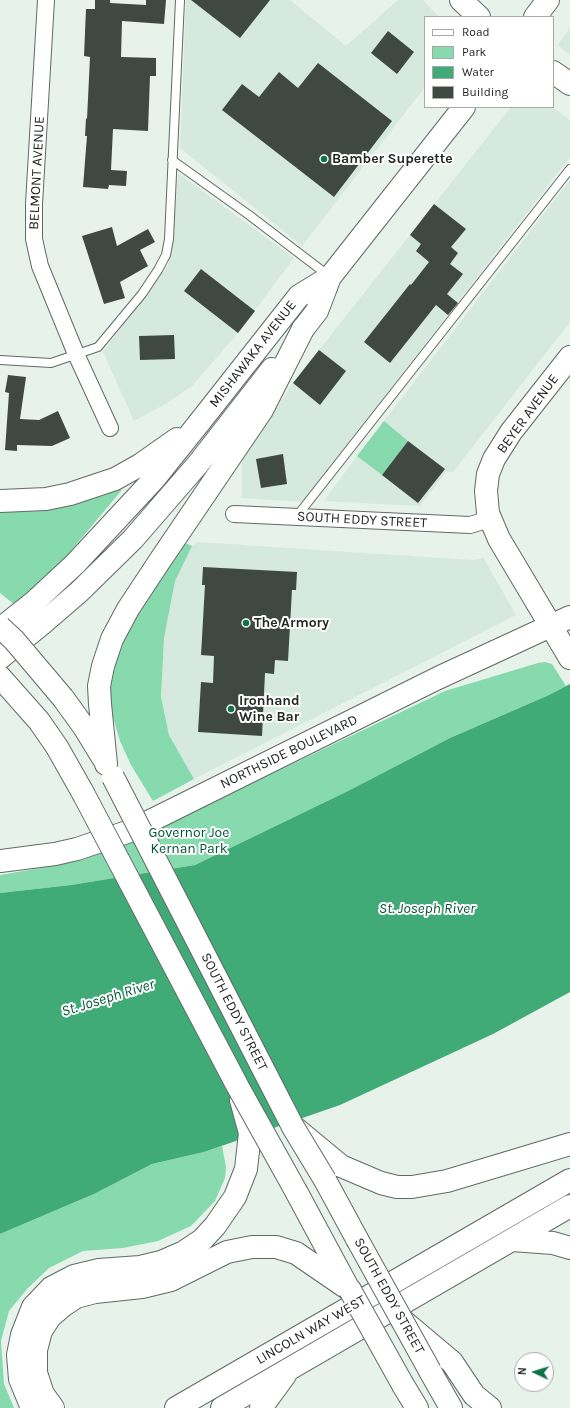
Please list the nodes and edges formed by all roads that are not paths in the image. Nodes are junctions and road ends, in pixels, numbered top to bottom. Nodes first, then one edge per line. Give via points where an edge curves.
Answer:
1 (46, 0) edge
2 (180, 0) edge
3 (461, 0) edge
4 (548, 0) edge
5 (478, 16) edge
6 (536, 16) edge
7 (554, 73) edge
8 (570, 84) edge
9 (463, 108) edge
10 (172, 160) junction
11 (570, 169) edge
12 (330, 277) junction
13 (303, 329) junction
14 (76, 354) junction
15 (570, 357) edge
16 (0, 360) edge
17 (199, 423) junction
18 (110, 428) dead end
19 (0, 501) edge
20 (234, 514) dead end
21 (296, 517) junction
22 (490, 519) junction
23 (561, 621) edge
24 (0, 628) edge
25 (568, 654) edge
26 (0, 658) edge
27 (0, 676) edge
28 (109, 770) junction
29 (0, 861) edge
30 (238, 1087) junction
31 (570, 1144) edge
32 (333, 1173) junction
33 (570, 1180) edge
34 (570, 1206) edge
35 (512, 1240) junction
36 (570, 1248) edge
37 (322, 1260) junction
38 (400, 1318) junction
39 (291, 1368) junction
40 (411, 1400) edge
41 (32, 1408) edge
42 (53, 1408) edge
43 (176, 1408) edge
44 (222, 1408) edge
45 (261, 1408) edge
46 (451, 1408) edge
47 (490, 1408) edge

1 - 14 street, BELMONT AVENUE via 34,239 40,266
2 - 10 lane
3 - 5 main road
4 - 6 main road
7 - 8 main road
9 - 12 main road, MISHAWAKA AVENUE
10 - 12 lane
10 - 14 lane via 166,255 142,294 98,346
11 - 21 lane
12 - 13 main road, MISHAWAKA AVENUE via 317,311
12 - 17 main road, MISHAWAKA AVENUE via 298,296
13 - 26 main road via 198,464 133,539 79,592
13 - 28 main road via 262,410 128,609 112,639 103,666 100,686
14 - 16 lane via 51,363
14 - 18 street, BELMONT AVENUE
15 - 22 main road, BEYER AVENUE via 511,432 494,459 488,474 486,491
17 - 19 main road via 140,465 115,479 46,499
17 - 24 main road, MISHAWAKA AVENUE via 155,478 75,564
20 - 21 street, SOUTH EDDY STREET
21 - 22 street, SOUTH EDDY STREET via 470,526
22 - 23 main road, BEYER AVENUE via 499,539
23 - 25 main road, BEYER AVENUE
23 - 29 main road, NORTHSIDE BOULEVARD via 438,678 130,831 77,849
24 - 28 main road, SOUTH EDDY STREET, bridge via 14,640 63,698 84,727
27 - 30 main road, bridge via 57,747
28 - 32 main road, SOUTH EDDY STREET, bridge via 293,1127
30 - 37 main road, bridge via 297,1193
30 - 41 main road, bridge via 250,1133 246,1169 235,1197 215,1226 202,1240 184,1252 161,1262 140,1267 99,1270 74,1276 52,1288 33,1308 19,1348 20,1379
31 - 32 main road via 447,1181 412,1187 397,1187
32 - 38 main road, SOUTH EDDY STREET, bridge via 357,1239
33 - 43 main road, LINCOLN WAY WEST
34 - 35 main road, LINCOLN WAY WEST
35 - 36 main road via 553,1243
35 - 39 main road, LINCOLN WAY WEST
37 - 40 main road, bridge via 350,1290
37 - 42 main road via 276,1247 252,1247 227,1252 171,1280 76,1297 50,1317 41,1331 36,1350 36,1373 43,1394
38 - 46 main road, SOUTH EDDY STREET, bridge
38 - 47 main road, bridge via 452,1362 474,1395
39 - 44 main road, LINCOLN WAY WEST
39 - 45 main road

